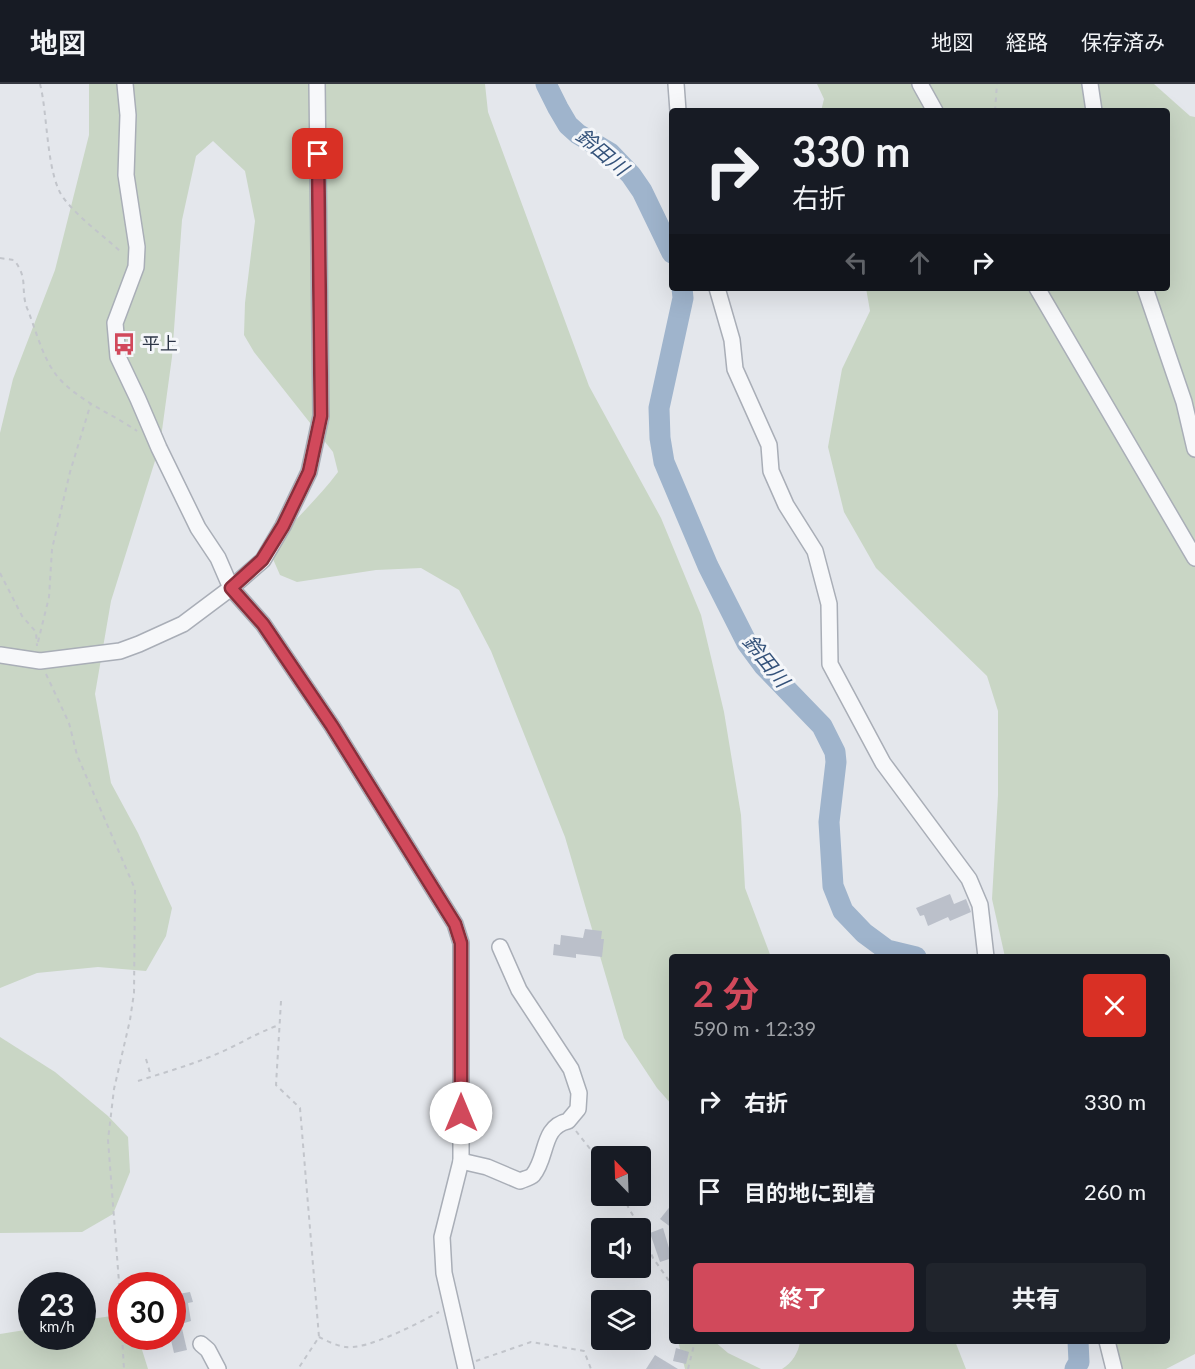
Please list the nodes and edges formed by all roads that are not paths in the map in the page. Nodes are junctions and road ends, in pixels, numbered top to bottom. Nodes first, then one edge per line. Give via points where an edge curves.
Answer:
1 (125, 84) edge
2 (317, 84) edge
3 (676, 84) edge
4 (920, 84) edge
5 (1090, 84) edge
6 (678, 108) edge
7 (933, 108) edge
8 (1094, 108) edge
9 (718, 291) edge
10 (1039, 291) edge
11 (1146, 291) edge
12 (1195, 449) edge
13 (1194, 554) edge
14 (231, 588) junction
15 (0, 655) edge
16 (500, 947) dead end
17 (986, 954) edge
18 (461, 1161) junction
19 (201, 1344) dead end
20 (1108, 1344) edge
21 (466, 1368) edge
22 (218, 1369) edge
23 (1114, 1369) edge

1 - 14 street via 126,175 136,247 135,267 116,323 118,357 198,528 218,558
2 - 14 street via 321,416 309,472 283,526 262,560
3 - 6 street
4 - 7 street
5 - 8 street
9 - 17 street via 732,340 735,369 769,445 771,471 786,506 815,551 829,604 830,664 883,763 969,879 980,905
10 - 13 street
11 - 12 street via 1181,392
14 - 15 street via 183,624 120,651 34,661
14 - 18 street via 263,624 332,726 455,924 461,943
16 - 18 street via 519,990 571,1069 579,1093 578,1109 551,1131 532,1176 520,1181
18 - 21 street via 442,1237 444,1273
19 - 22 street
20 - 23 street

